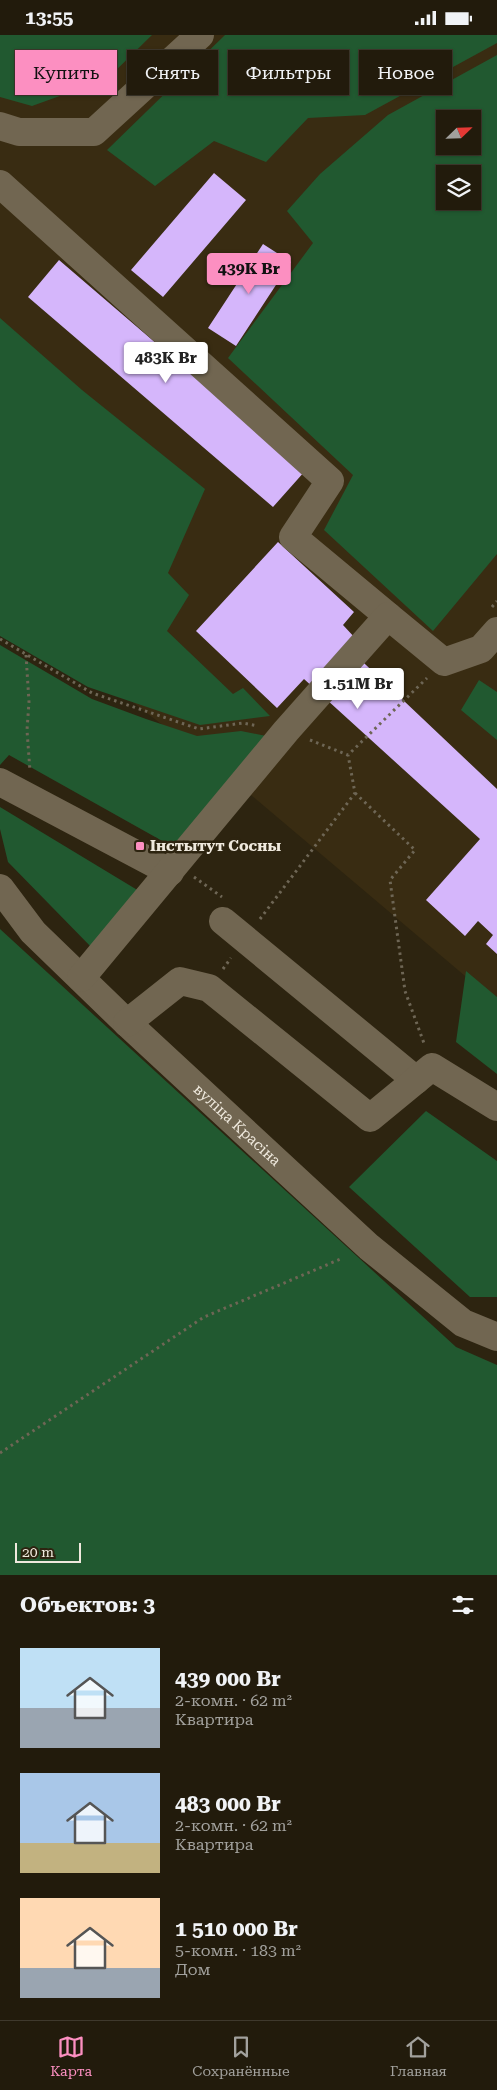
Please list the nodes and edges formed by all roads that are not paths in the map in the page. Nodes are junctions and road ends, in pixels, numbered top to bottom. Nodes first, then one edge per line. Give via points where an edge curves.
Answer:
1 (200, 35) edge
2 (0, 126) edge
3 (0, 184) edge
4 (388, 616) junction
5 (497, 631) edge
6 (0, 782) edge
7 (170, 872) junction
8 (0, 888) edge
9 (223, 921) dead end
10 (81, 978) junction
11 (127, 1023) junction
12 (424, 1073) junction
13 (497, 1107) edge
14 (497, 1337) edge

1 - 2 street via 94,133 19,132
3 - 4 street via 330,481 293,537
4 - 5 street via 444,662 481,649
4 - 7 street via 286,731
6 - 7 street
7 - 10 street
8 - 10 street, вуліца Красіна via 34,932
9 - 12 street
10 - 11 street, вуліца Красіна
11 - 12 street via 180,981 208,988 370,1118
11 - 14 street, вуліца Красіна via 369,1247 463,1323
12 - 13 street

